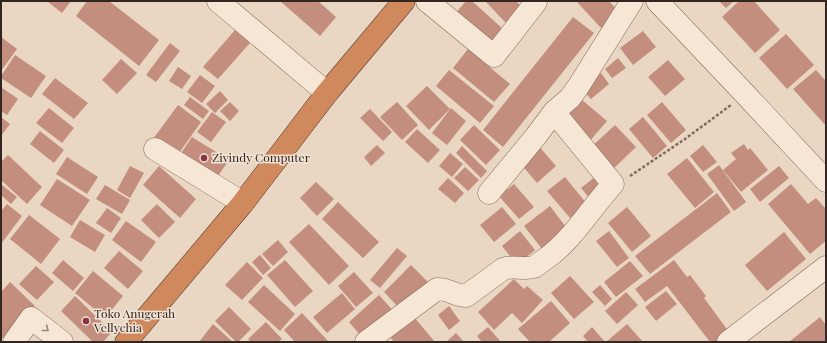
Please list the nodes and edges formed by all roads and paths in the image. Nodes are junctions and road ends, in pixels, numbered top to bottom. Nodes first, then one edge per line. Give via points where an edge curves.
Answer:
1 (218, 1) edge
2 (404, 1) edge
3 (427, 1) edge
4 (632, 1) edge
5 (657, 1) edge
6 (536, 2) dead end
7 (327, 93) junction
8 (745, 94) junction
9 (554, 112) junction
10 (155, 149) dead end
11 (826, 181) edge
12 (613, 184) junction
13 (489, 193) dead end
14 (242, 204) junction
15 (826, 266) edge
16 (14, 342) edge
17 (62, 342) edge
18 (126, 342) edge
19 (366, 342) edge
20 (728, 342) edge

1 - 7 street
2 - 7 highway
3 - 6 street via 494,56
4 - 9 street via 578,87
5 - 8 street
7 - 14 highway
8 - 11 street
8 - 12 path via 674,148
9 - 12 street
9 - 13 street
10 - 14 street
12 - 19 street via 569,238 550,256 534,266 503,269 466,296 443,288 437,289
14 - 18 highway
15 - 20 street
16 -> 17 street via 31,318

